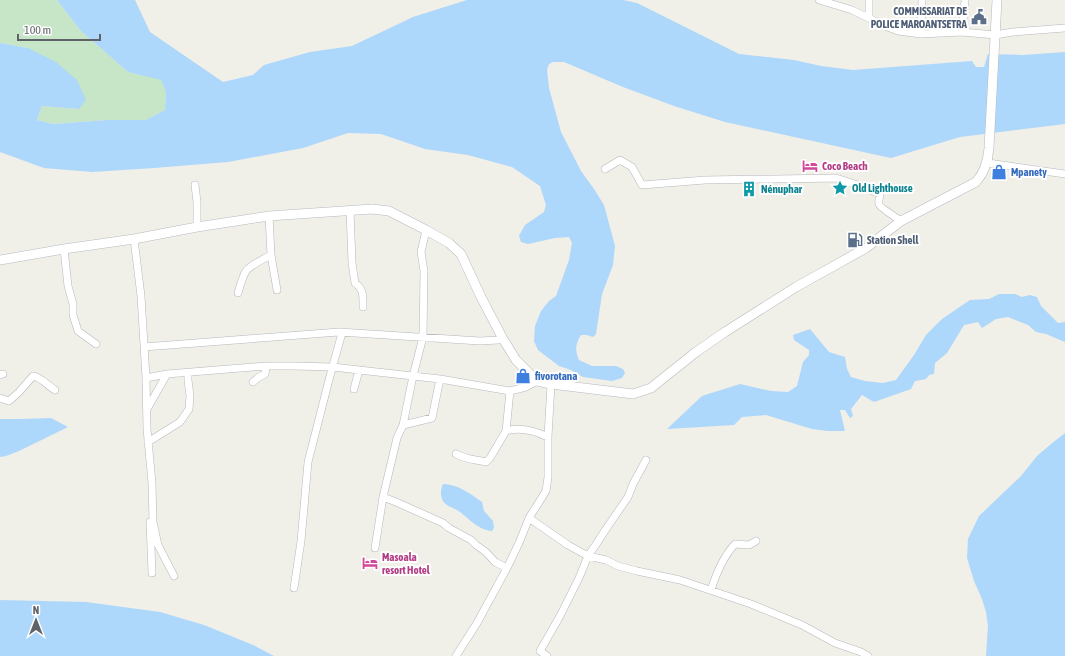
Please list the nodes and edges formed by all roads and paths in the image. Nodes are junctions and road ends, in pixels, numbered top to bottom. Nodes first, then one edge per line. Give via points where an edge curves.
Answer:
1 (819, 0) edge
2 (869, 0) edge
3 (922, 0) edge
4 (965, 0) edge
5 (997, 0) edge
6 (869, 18) junction
7 (1065, 28) edge
8 (962, 32) junction
9 (921, 34) junction
10 (996, 35) junction
11 (988, 163) junction
12 (605, 169) dead end
13 (1065, 174) edge
14 (195, 185) dead end
15 (350, 210) junction
16 (269, 216) junction
17 (901, 221) junction
18 (197, 227) junction
19 (426, 230) junction
20 (134, 239) junction
21 (64, 249) junction
22 (271, 255) junction
23 (0, 260) edge
24 (277, 290) dead end
25 (238, 293) dead end
26 (363, 307) dead end
27 (342, 333) junction
28 (423, 337) junction
29 (503, 339) junction
30 (96, 344) dead end
31 (144, 346) junction
32 (266, 366) junction
33 (332, 367) junction
34 (359, 370) junction
35 (188, 373) junction
36 (167, 374) junction
37 (413, 376) junction
38 (146, 378) junction
39 (440, 379) junction
40 (537, 381) junction
41 (253, 382) dead end
42 (551, 384) junction
43 (354, 389) dead end
44 (55, 390) dead end
45 (510, 390) junction
46 (0, 394) edge
47 (0, 398) edge
48 (9, 401) junction
49 (147, 409) junction
50 (403, 425) junction
51 (506, 431) junction
52 (548, 437) junction
53 (148, 442) junction
54 (456, 454) dead end
55 (646, 460) dead end
56 (152, 496) junction
57 (383, 497) junction
58 (529, 518) junction
59 (756, 541) dead end
60 (375, 548) dead end
61 (588, 556) junction
62 (506, 568) junction
63 (152, 572) dead end
64 (174, 576) dead end
65 (294, 588) dead end
66 (711, 590) junction
67 (456, 656) edge
68 (547, 656) edge
69 (868, 656) edge

1 - 6 street
2 - 6 street
3 - 9 street
4 - 8 street
5 - 10 main road
6 - 9 street via 898,30
7 - 10 street
8 - 9 street
8 - 10 street
10 - 11 main road
11 - 13 street
11 - 17 main road via 976,182
12 - 17 street via 620,160 632,167 642,185 705,180 836,178 880,194 881,208
14 - 18 street
15 - 16 main road
15 - 19 main road via 389,211
15 - 26 street via 352,263 355,283 360,286 362,292
16 - 18 main road
16 - 22 street
17 - 42 main road via 866,248 725,332 650,388 633,394
18 - 20 main road
19 - 28 street via 421,252 424,271
19 - 29 main road via 449,243 461,254
20 - 21 main road
20 - 31 street
21 - 23 main road
21 - 30 street via 68,286 78,331
22 - 24 street
22 - 25 street via 247,270
27 - 28 street
27 - 31 street
27 - 33 street
28 - 29 street via 480,341
28 - 37 street
29 - 40 main road via 516,360
31 - 38 street
32 - 33 street
32 - 35 street
32 - 41 street via 265,374
33 - 34 street
33 - 65 street via 308,462
34 - 37 street
34 - 43 street
35 - 36 street
35 - 53 street via 189,410 180,422
36 - 38 street
36 - 49 street
37 - 39 street
37 - 50 street
38 - 49 street
39 - 45 street
39 - 50 street via 432,418
40 - 42 main road
40 - 45 street
42 - 52 street
44 - 48 street via 33,376
45 - 51 street
46 - 48 street
47 - 48 street
49 - 53 street
50 - 57 street via 397,438
51 - 52 street via 511,429 538,432
51 - 54 street via 486,462
52 - 58 street via 546,491
53 - 56 street
55 - 61 street via 628,497
56 - 63 street
56 - 64 street via 153,522 158,546
57 - 60 street
57 - 62 street via 443,523 471,540 495,562
58 - 61 street
58 - 62 street
59 - 66 street via 749,545 735,544 729,551
61 - 66 street
61 - 68 street via 560,616 540,650
62 - 67 street
66 - 69 street via 802,625 835,643

